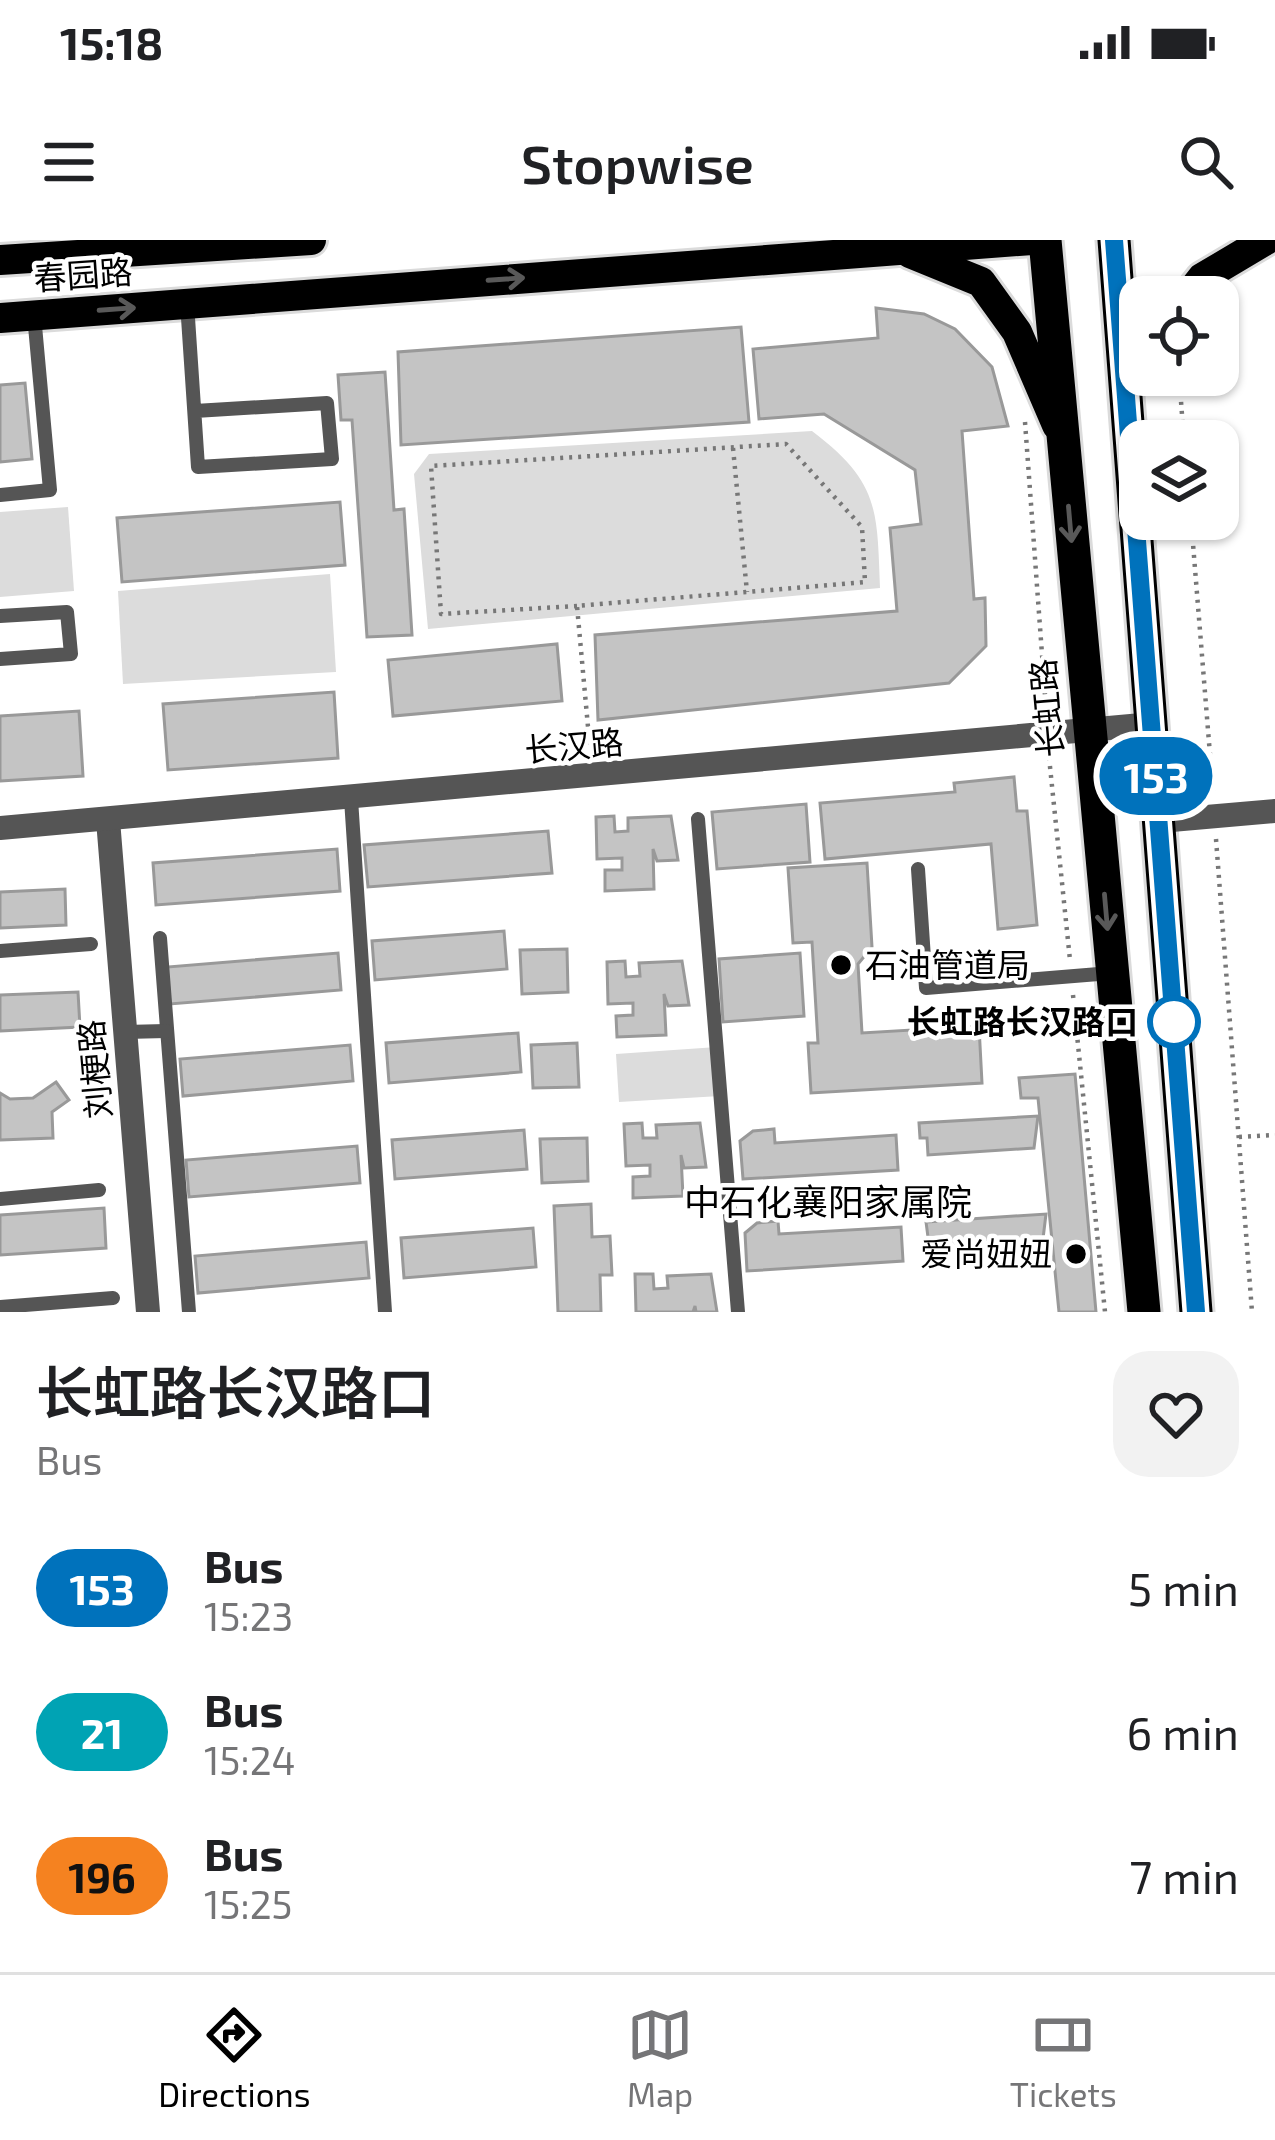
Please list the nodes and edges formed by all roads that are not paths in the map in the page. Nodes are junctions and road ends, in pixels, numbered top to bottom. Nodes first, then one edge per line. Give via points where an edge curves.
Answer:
1 (311, 240) edge
2 (1032, 240) edge
3 (1045, 240) edge
4 (1114, 240) edge
5 (1266, 240) edge
6 (219, 243) edge
7 (898, 249) junction
8 (0, 260) edge
9 (1205, 276) edge
10 (187, 304) junction
11 (34, 315) junction
12 (0, 318) edge
13 (195, 411) junction
14 (1129, 420) edge
15 (1062, 436) junction
16 (0, 495) edge
17 (1138, 540) edge
18 (0, 616) edge
19 (0, 659) edge
20 (1153, 724) junction
21 (1088, 733) junction
22 (351, 799) junction
23 (1275, 811) edge
24 (698, 819) dead end
25 (108, 820) junction
26 (1160, 821) junction
27 (0, 828) edge
28 (918, 869) dead end
29 (160, 938) dead end
30 (91, 944) dead end
31 (0, 951) edge
32 (1112, 973) junction
33 (166, 1031) junction
34 (125, 1032) junction
35 (99, 1190) dead end
36 (0, 1199) edge
37 (113, 1298) dead end
38 (0, 1307) edge
39 (148, 1312) edge
40 (189, 1312) edge
41 (386, 1312) edge
42 (738, 1312) edge
43 (1144, 1312) edge
44 (1196, 1312) edge

1 - 6 main road, 春园路
2 - 7 main road, 春园路
3 - 15 highway, 长虹路
4 - 14 highway
5 - 9 main road
6 - 8 main road, 春园路
10 -> 7 main road, 春园路
7 - 15 main road via 981,282 1017,332
11 -> 10 main road, 春园路
10 - 13 lane
11 - 12 main road, 春园路
11 - 16 lane via 50,490
13 - 13 lane via 199,467 332,459 327,403
15 -> 21 highway, 长虹路
17 - 20 highway
18 - 19 lane via 67,612 71,654
20 - 21 street, 长汉路
20 - 26 highway
21 - 22 street, 长汉路
21 -> 32 highway, 长虹路
22 - 25 street, 长汉路
22 - 41 lane
23 - 26 street
24 - 42 lane
25 - 27 street, 长汉路
25 - 34 street, 刘梗路
26 - 44 highway
28 - 32 lane via 926,988
29 - 33 lane
30 - 31 lane
32 - 43 highway, 长虹路
33 - 34 lane
33 - 40 lane
34 - 39 street, 刘梗路
35 - 36 lane
37 - 38 lane

